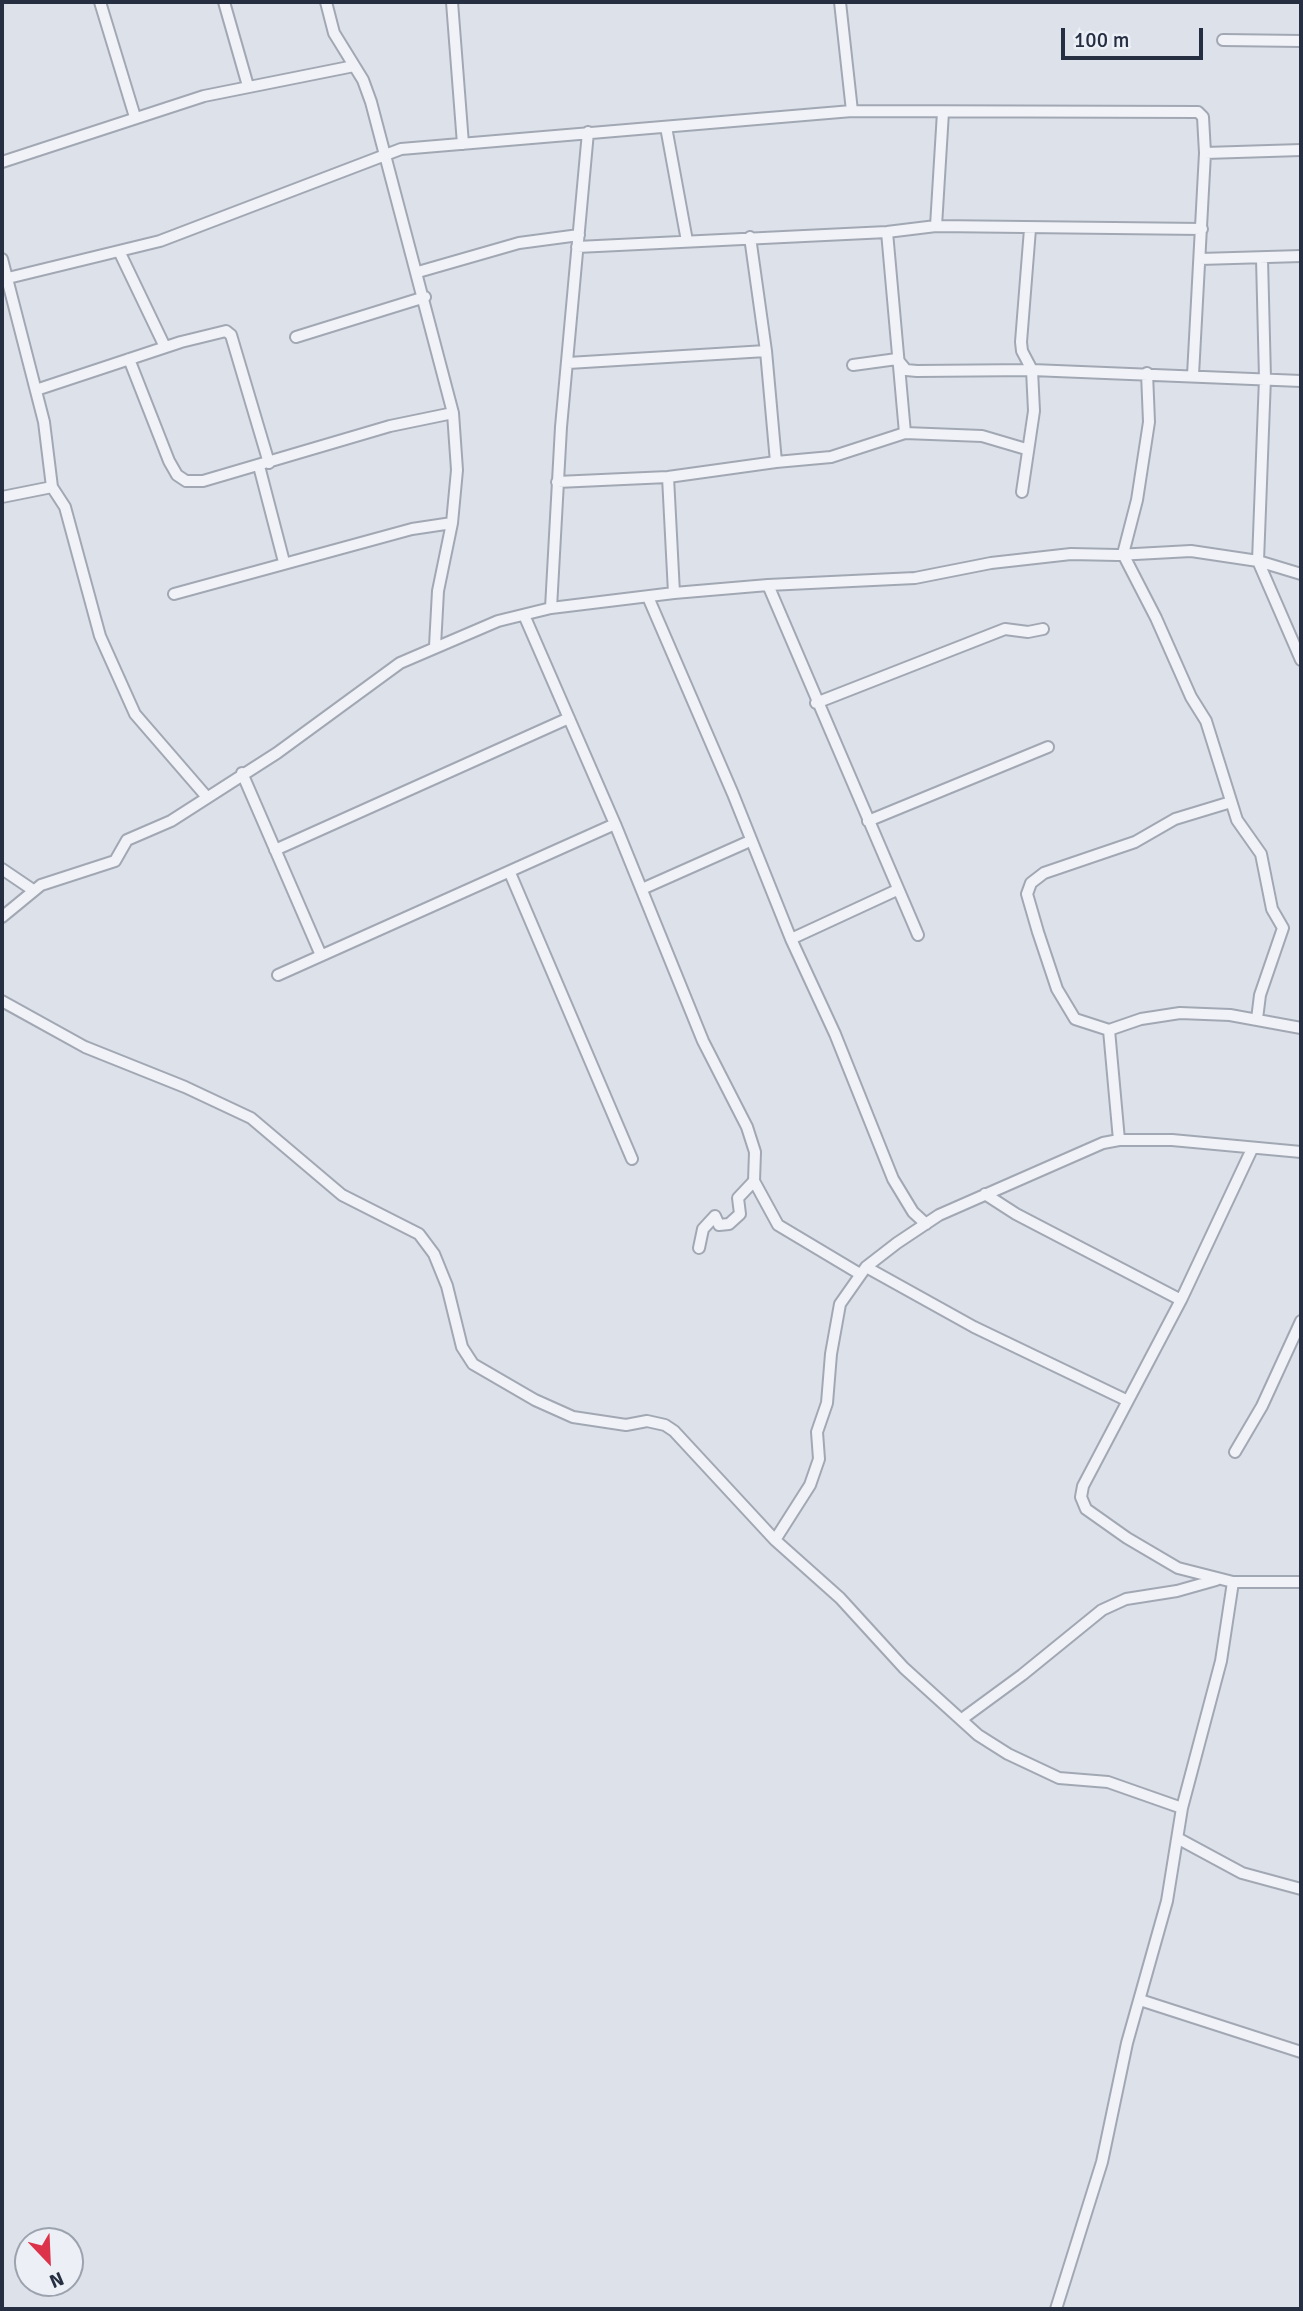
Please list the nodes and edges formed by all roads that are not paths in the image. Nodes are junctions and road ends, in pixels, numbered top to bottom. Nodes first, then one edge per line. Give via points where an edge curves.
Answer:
1 (100, 2) edge
2 (224, 2) edge
3 (326, 2) edge
4 (452, 2) edge
5 (840, 2) edge
6 (1223, 40) dead end
7 (1301, 41) edge
8 (354, 66) junction
9 (248, 86) junction
10 (852, 111) junction
11 (943, 113) junction
12 (135, 117) junction
13 (666, 127) junction
14 (588, 132) junction
15 (463, 144) junction
16 (1301, 150) edge
17 (1205, 153) junction
18 (386, 155) junction
19 (2, 163) edge
20 (936, 226) junction
21 (1030, 229) junction
22 (1202, 229) junction
23 (887, 232) junction
24 (579, 235) junction
25 (750, 237) junction
26 (687, 241) junction
27 (578, 247) junction
28 (119, 251) junction
29 (1301, 256) edge
30 (2, 259) edge
31 (1200, 259) junction
32 (1262, 259) junction
33 (418, 272) junction
34 (8, 278) junction
35 (425, 298) junction
36 (296, 337) dead end
37 (165, 347) junction
38 (766, 351) junction
39 (129, 359) junction
40 (897, 359) junction
41 (568, 363) junction
42 (853, 365) dead end
43 (1032, 370) junction
44 (1147, 373) junction
45 (1193, 375) junction
46 (1265, 378) junction
47 (1301, 381) edge
48 (36, 390) junction
49 (453, 413) junction
50 (905, 433) junction
51 (1026, 449) junction
52 (776, 462) junction
53 (264, 464) junction
54 (668, 477) junction
55 (557, 482) junction
56 (52, 487) junction
57 (1022, 492) dead end
58 (2, 497) edge
59 (452, 523) junction
60 (1123, 554) junction
61 (1258, 561) junction
62 (284, 562) junction
63 (1301, 574) edge
64 (768, 585) junction
65 (674, 593) junction
66 (174, 594) dead end
67 (648, 597) junction
68 (551, 608) junction
69 (524, 615) junction
70 (1043, 629) dead end
71 (435, 646) junction
72 (1301, 660) edge
73 (816, 703) junction
74 (569, 718) junction
75 (1048, 747) dead end
76 (242, 773) junction
77 (206, 796) junction
78 (1231, 802) junction
79 (868, 821) junction
80 (615, 824) junction
81 (750, 842) junction
82 (275, 850) junction
83 (2, 869) edge
84 (510, 873) junction
85 (642, 889) junction
86 (33, 890) junction
87 (897, 890) junction
88 (2, 917) edge
89 (918, 936) dead end
90 (791, 939) junction
91 (320, 953) junction
92 (278, 975) dead end
93 (2, 1001) edge
94 (1257, 1018) junction
95 (1301, 1028) edge
96 (1109, 1030) junction
97 (1119, 1140) junction
98 (1252, 1149) junction
99 (1301, 1152) edge
100 (632, 1159) dead end
101 (754, 1181) junction
102 (985, 1194) junction
103 (926, 1224) junction
104 (699, 1248) dead end
105 (863, 1271) junction
106 (1181, 1300) junction
107 (1301, 1321) edge
108 (1126, 1400) junction
109 (1235, 1452) dead end
110 (775, 1540) junction
111 (1216, 1580) junction
112 (1233, 1582) junction
113 (1301, 1582) edge
114 (962, 1718) junction
115 (1182, 1808) junction
116 (1179, 1839) junction
117 (1301, 1889) edge
118 (1140, 2000) junction
119 (1301, 2052) edge
120 (1056, 2309) edge

1 - 12 street
2 - 9 street
3 - 8 street via 334,33
4 - 15 street
5 - 10 street
6 - 7 street
8 - 9 street
8 - 18 street via 371,102
9 - 12 street
10 - 11 street
10 - 13 street
11 - 17 street via 1198,112 1203,117
11 - 20 street
12 - 19 street
13 - 14 street
13 - 26 street
14 - 15 street
14 - 24 street
15 - 18 street via 401,149
16 - 17 street
17 - 22 street
18 - 28 street via 160,241
18 - 33 street
20 - 21 street
20 - 23 street
21 - 22 street
21 - 43 street via 1021,342
22 - 31 street
23 - 25 street
23 - 40 street
24 - 27 street
24 - 33 street via 519,243
25 - 26 street
25 - 38 street
26 - 27 street
27 - 41 street
28 - 34 street
28 - 37 street
29 - 32 street
30 - 34 street
31 - 32 street
31 - 45 street
32 - 46 street
33 - 35 street
34 - 48 street
35 - 36 street
35 - 49 street
37 - 39 street
37 - 53 street via 226,331 231,335
38 - 41 street
38 - 52 street
39 - 48 street
39 - 53 street via 177,475 186,481 203,481
40 - 42 street
40 - 43 street via 906,370 917,371
40 - 50 street
41 - 55 street
43 - 44 street
43 - 51 street via 1034,411
44 - 45 street
44 - 60 street via 1148,433
45 - 46 street
46 - 47 street
46 - 61 street
48 - 56 street
49 - 53 street via 390,426
49 - 59 street via 457,470
50 - 51 street via 982,436
50 - 52 street via 831,457
51 - 57 street
52 - 54 street
53 - 62 street
54 - 55 street
54 - 65 street
55 - 68 street
56 - 58 street
56 - 77 street via 65,507 100,636 135,714
59 - 62 street
59 - 71 street via 438,591
60 - 61 street via 1191,551
60 - 64 street via 1040,556 915,578
60 - 78 street via 1206,721
61 - 63 street
61 - 72 street
62 - 66 street
64 - 65 street
64 - 73 street
65 - 67 street
67 - 68 street
67 - 81 street
68 - 69 street
69 - 71 street
69 - 74 street
70 - 73 street via 1004,629
71 - 76 street via 400,663
73 - 79 street
74 - 80 street
74 - 82 street
75 - 79 street
76 - 77 street
76 - 82 street
77 - 86 street via 171,821 127,840 115,861
78 - 94 street via 1237,820 1261,854 1272,909 1283,928 1260,995
78 - 96 street via 1044,873 1031,883 1027,894 1038,932 1069,1013 1074,1019
79 - 87 street
80 - 84 street
80 - 85 street
81 - 85 street
81 - 90 street
82 - 91 street
83 - 86 street
84 - 91 street
84 - 100 street
85 - 101 street via 703,1041 747,1127 755,1152
86 - 88 street
87 - 89 street
87 - 90 street
90 - 103 street via 893,1179
91 - 92 street
93 - 110 street via 85,1047 251,1118 335,1190 408,1226 434,1254 462,1347 481,1370 573,1416 625,1425 640,1421 665,1424
94 - 95 street
94 - 96 street via 1180,1013
96 - 97 street
97 - 98 street via 1172,1140
97 - 102 street via 1082,1150
98 - 99 street
98 - 106 street
101 - 104 street via 738,1198 740,1214 729,1224 719,1225 715,1216 703,1229
101 - 105 street via 778,1225
102 - 103 street
102 - 106 street
103 - 105 street
105 - 108 street
105 - 110 street via 840,1304 827,1403 817,1432 816,1470
106 - 108 street
107 - 109 street
108 - 111 street via 1083,1486 1082,1503 1166,1563
110 - 114 street via 841,1598 904,1668
111 - 112 street
111 - 114 street via 1126,1599 1102,1610
112 - 113 street
112 - 115 street via 1221,1661
114 - 115 street via 978,1735 1041,1772 1059,1779 1108,1782
115 - 116 street
116 - 117 street via 1242,1872
116 - 118 street
118 - 119 street
118 - 120 street via 1102,2162

